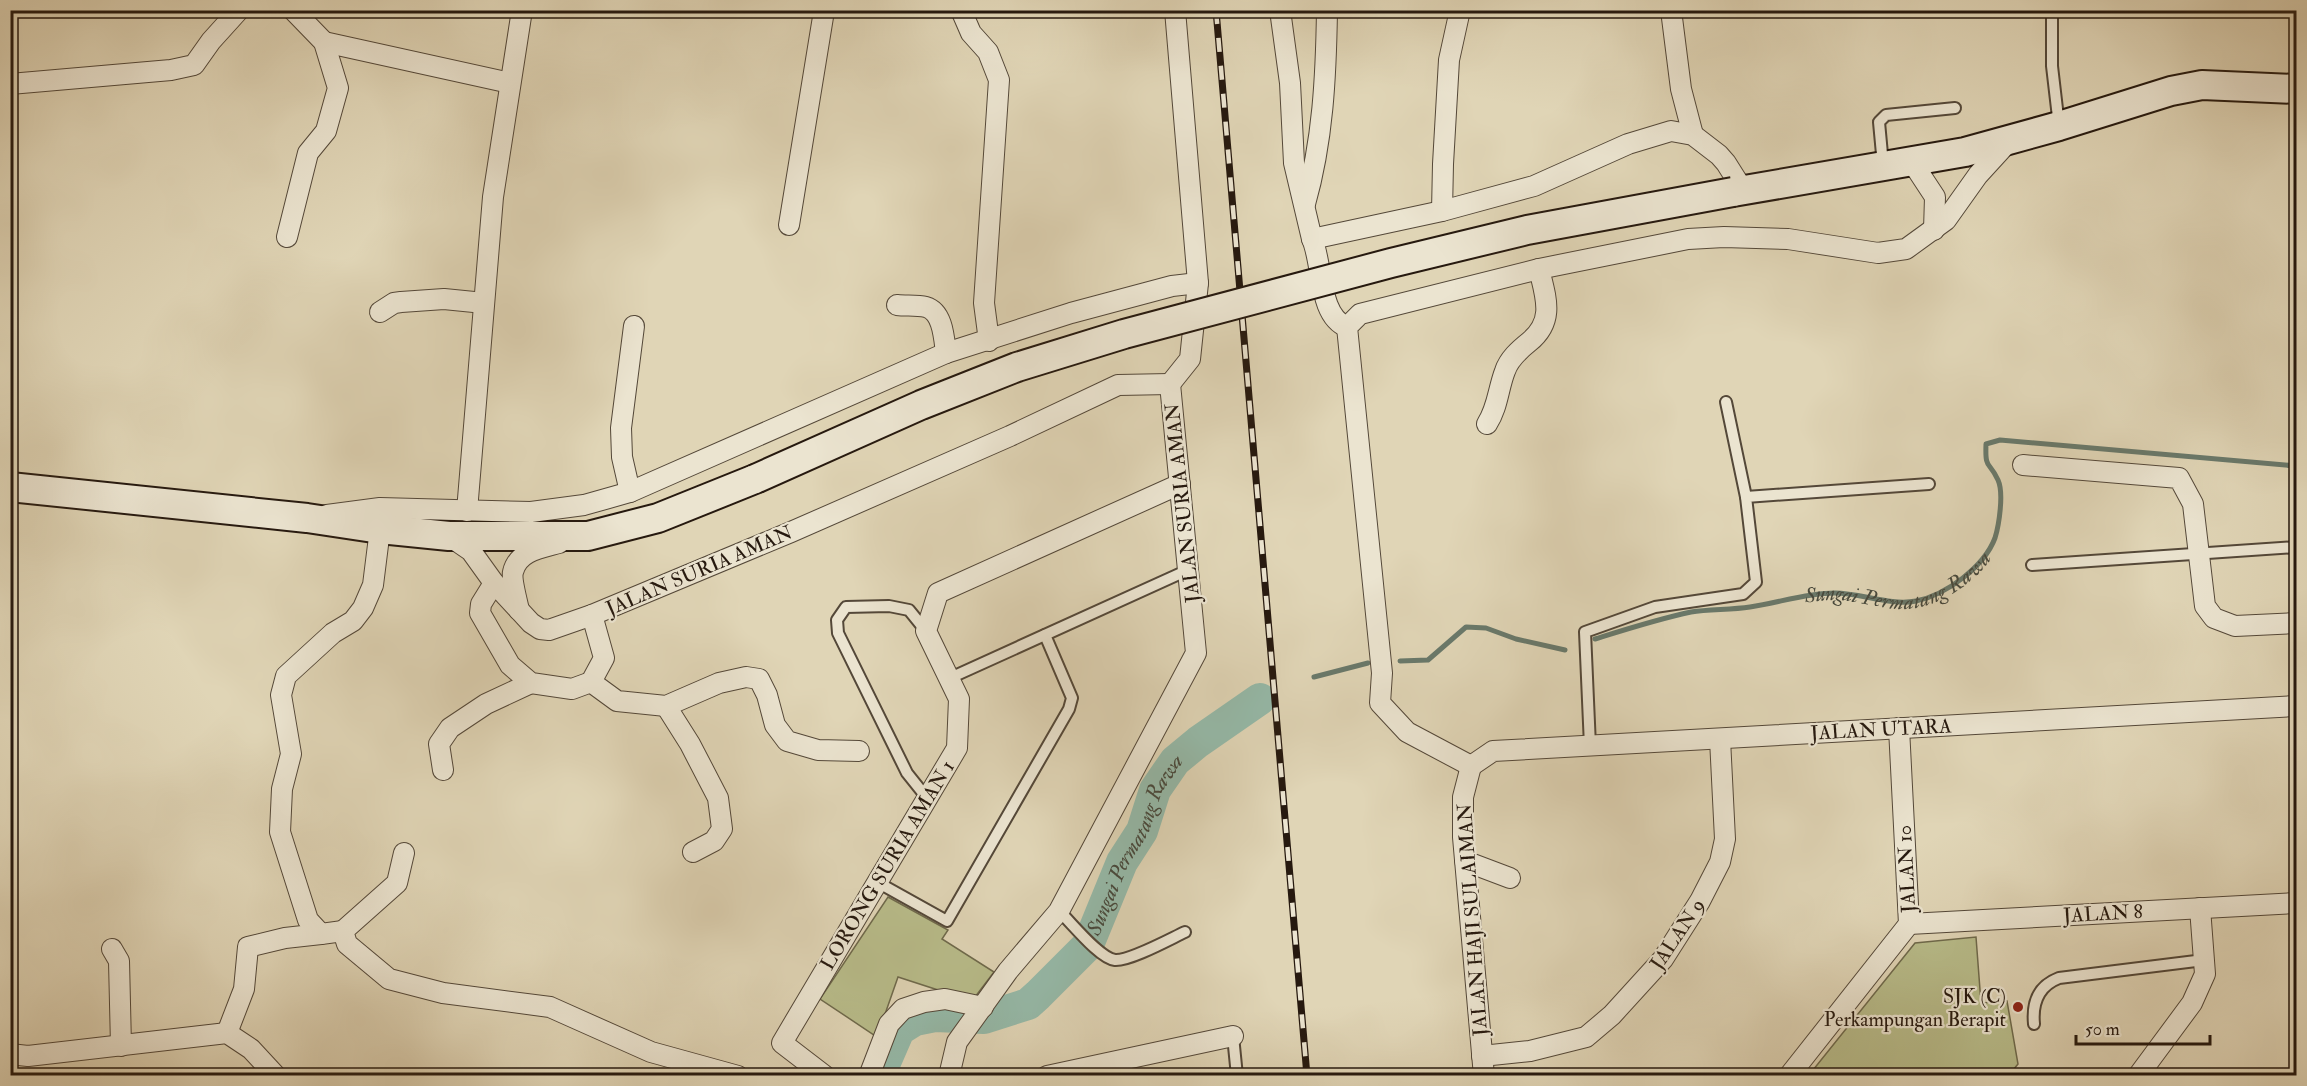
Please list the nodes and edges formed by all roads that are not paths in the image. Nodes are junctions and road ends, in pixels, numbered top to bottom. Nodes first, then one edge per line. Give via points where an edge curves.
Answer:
1 (239, 10) edge
2 (293, 10) edge
3 (522, 10) edge
4 (820, 10) edge
5 (961, 10) edge
6 (1175, 10) edge
7 (1280, 10) edge
8 (1327, 10) edge
9 (1460, 10) edge
10 (1671, 10) edge
11 (2052, 10) edge
12 (324, 42) junction
13 (510, 83) junction
14 (10, 84) edge
15 (2296, 89) edge
16 (1955, 108) dead end
17 (2059, 126) junction
18 (1692, 135) junction
19 (2010, 140) junction
20 (1912, 162) junction
21 (1883, 166) junction
22 (1738, 191) junction
23 (1305, 204) junction
24 (1443, 211) junction
25 (789, 225) dead end
26 (1934, 230) junction
27 (287, 237) dead end
28 (1312, 239) junction
29 (1539, 269) junction
30 (1198, 283) junction
31 (484, 303) junction
32 (897, 305) dead end
33 (380, 312) dead end
34 (634, 326) dead end
35 (1347, 327) junction
36 (989, 341) junction
37 (946, 353) junction
38 (1170, 384) junction
39 (1726, 402) dead end
40 (1487, 424) dead end
41 (2023, 465) dead end
42 (1180, 484) junction
43 (1929, 484) dead end
44 (10, 487) edge
45 (630, 492) junction
46 (1746, 497) junction
47 (467, 511) junction
48 (307, 518) junction
49 (380, 529) junction
50 (449, 536) junction
51 (588, 536) junction
52 (2296, 547) edge
53 (2199, 553) junction
54 (2032, 565) dead end
55 (1188, 570) junction
56 (494, 584) junction
57 (519, 610) junction
58 (592, 615) junction
59 (2296, 623) edge
60 (926, 631) junction
61 (1045, 635) junction
62 (950, 678) junction
63 (591, 682) junction
64 (531, 683) junction
65 (2296, 705) edge
66 (666, 706) junction
67 (1899, 728) junction
68 (1720, 738) junction
69 (1590, 746) junction
70 (859, 751) dead end
71 (1471, 766) junction
72 (443, 770) dead end
73 (927, 798) junction
74 (693, 852) dead end
75 (404, 853) dead end
76 (1465, 861) junction
77 (1510, 878) dead end
78 (877, 882) junction
79 (2296, 903) edge
80 (2200, 908) junction
81 (1059, 910) junction
82 (1909, 924) junction
83 (343, 931) junction
84 (1185, 933) dead end
85 (321, 934) junction
86 (112, 949) dead end
87 (2204, 960) junction
88 (983, 1007) junction
89 (2034, 1024) dead end
90 (227, 1033) junction
91 (1233, 1036) joint
92 (121, 1046) junction
93 (10, 1054) edge
94 (1483, 1066) edge
95 (276, 1076) edge
96 (738, 1076) edge
97 (825, 1076) edge
98 (869, 1076) edge
99 (949, 1076) edge
100 (1047, 1076) edge
101 (1237, 1076) edge
102 (1789, 1076) edge
103 (2138, 1076) edge

1 - 14 street via 194,65
2 - 12 street
3 - 13 street
4 - 25 street via 823,17
5 - 36 street via 971,33 988,52 999,80 984,303
6 - 30 street
7 - 23 street via 1291,93 1294,163
8 - 23 street via 1325,84 1315,169
9 - 24 street via 1449,60
10 - 18 street via 1681,89
11 - 17 lane via 2052,66
12 - 13 street
12 - 27 street via 338,88 326,131 308,153
13 - 31 street via 493,197
15 - 17 street via 2202,85
16 - 21 lane via 1886,115 1879,122
17 - 19 street
18 - 22 street via 1726,163
18 - 24 street via 1671,131 1628,144 1534,186
19 - 20 street
19 - 26 street
20 - 21 street
20 - 26 street via 1935,197
21 - 22 street
22 - 51 street, bridge via 1527,230 1124,334 1017,367 658,518
23 - 28 street
24 - 28 street
26 - 29 street via 1906,249 1892,252 1788,239 1688,238
28 - 35 street via 1329,309 1340,325
29 - 35 street via 1360,314
29 - 40 street via 1547,302 1545,322 1505,370 1495,412
30 - 36 street via 1172,286 1071,313
30 - 38 street via 1190,359
31 - 33 street via 444,299 401,302
31 - 47 street
32 - 37 street via 926,307 934,312 942,326
34 - 45 street via 621,428 622,457
35 - 71 street via 1382,673 1380,703 1407,732
36 - 37 street
37 - 45 street
38 - 42 street, JALAN SURIA AMAN
38 - 58 street, JALAN SURIA AMAN via 1118,385 911,479
39 - 46 lane
41 - 53 street via 2180,478 2193,504
42 - 55 street, JALAN SURIA AMAN
42 - 60 street via 938,593
43 - 46 lane
44 - 48 street
45 - 47 street via 584,505 531,512
46 - 69 lane via 1756,582 1743,594 1655,607 1585,632
47 - 48 street via 380,508
48 - 49 street
49 - 50 street
49 - 85 street via 373,585 363,608 353,621 333,633 286,676 281,695 291,754 282,789 280,832 308,920
50 - 51 street
50 - 56 street, JALAN SURIA AMAN via 471,551
51 - 57 street via 520,557 512,573
52 - 53 lane
53 - 54 lane
53 - 59 street via 2205,606 2214,618 2235,626
55 - 61 lane
55 - 81 street, JALAN SURIA AMAN via 1196,653
56 - 57 street, JALAN SURIA AMAN
56 - 64 street via 480,613 510,665
57 - 58 street, JALAN SURIA AMAN via 540,629 549,630
58 - 63 street via 604,658
60 - 62 street, LORONG SURIA AMAN 1
60 - 73 lane via 909,610 889,606 846,607 837,620 838,633 907,773
61 - 62 lane
61 - 78 lane via 1072,698 1069,709 947,921
62 - 73 street, LORONG SURIA AMAN 1 via 959,699 957,748
63 - 64 street via 572,689
63 - 66 street via 617,701
64 - 72 street via 486,704 450,728 439,744
65 - 67 street, JALAN UTARA
66 - 70 street via 719,683 746,677 759,679 775,724 787,741 818,750
66 - 74 street via 718,798 722,829 714,841
67 - 68 street, JALAN UTARA
67 - 82 street, JALAN 10
68 - 69 street, JALAN UTARA
68 - 94 street, JALAN 9 via 1725,839 1719,862 1700,900 1664,959 1586,1037
69 - 71 street, JALAN UTARA via 1493,752
71 - 76 street, JALAN HAJI SULAIMAN via 1463,796
73 - 78 street, LORONG SURIA AMAN 1
75 - 83 street via 397,883
76 - 77 street
76 - 94 street, JALAN HAJI SULAIMAN
78 - 97 street, LORONG SURIA AMAN 1 via 782,1043
79 - 80 street, JALAN 8
80 - 82 street, JALAN 8
80 - 87 street
81 - 84 lane via 1104,956 1115,960
81 - 88 street, JALAN SURIA AMAN
82 - 102 street, JALAN 10
83 - 85 street
83 - 96 street via 347,944 388,979 443,993 550,1007 651,1052
85 - 90 street via 248,947 244,989
86 - 92 street via 119,961
87 - 89 lane via 2047,982 2037,995
87 - 103 street via 2205,974 2193,1003
88 - 98 street via 945,999 903,1009 889,1024
88 - 99 street, JALAN SURIA AMAN via 957,1042
90 - 92 street
90 - 95 street via 251,1049
91 - 100 street
91 - 101 lane
92 - 93 street via 28,1056

